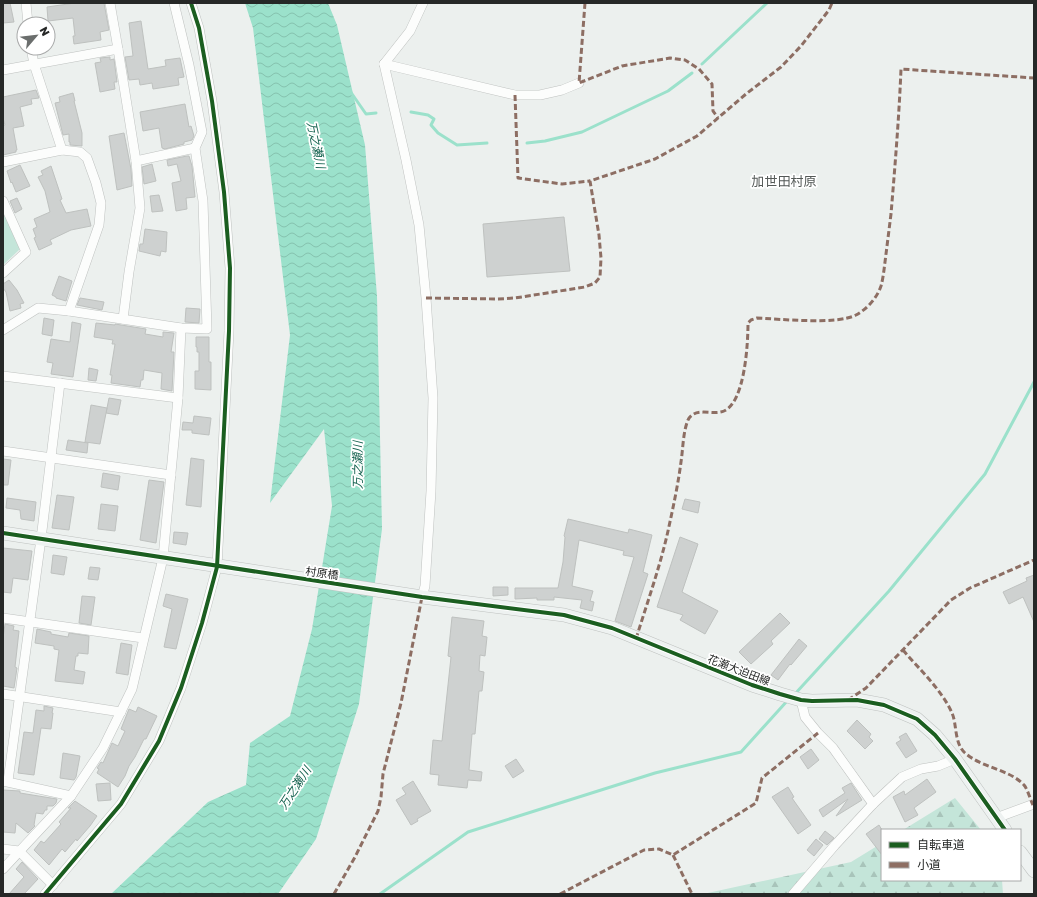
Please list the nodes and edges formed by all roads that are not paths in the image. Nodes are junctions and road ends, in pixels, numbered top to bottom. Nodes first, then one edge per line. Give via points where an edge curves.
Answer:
1 (26, 3) edge
2 (110, 3) edge
3 (174, 3) edge
4 (191, 3) edge
5 (423, 3) edge
6 (27, 16) edge
7 (118, 49) junction
8 (32, 56) edge
9 (34, 64) junction
10 (384, 64) junction
11 (3, 70) edge
12 (579, 83) dead end
13 (195, 148) junction
14 (62, 150) junction
15 (136, 161) junction
16 (3, 162) edge
17 (3, 201) edge
18 (3, 273) edge
19 (69, 311) junction
20 (123, 319) junction
21 (181, 328) junction
22 (3, 330) edge
23 (3, 376) edge
24 (60, 383) junction
25 (178, 398) junction
26 (3, 451) edge
27 (50, 458) junction
28 (171, 475) junction
29 (3, 534) edge
30 (41, 539) junction
31 (163, 558) junction
32 (221, 567) junction
33 (420, 597) junction
34 (3, 618) edge
35 (29, 622) junction
36 (143, 638) junction
37 (3, 694) edge
38 (20, 696) junction
39 (801, 700) junction
40 (121, 712) junction
41 (955, 759) junction
42 (6, 781) edge
43 (71, 796) junction
44 (873, 804) junction
45 (1034, 804) edge
46 (996, 818) junction
47 (1004, 829) edge
48 (3, 849) edge
49 (19, 851) junction
50 (1021, 853) edge
51 (3, 869) edge
52 (1034, 871) edge
53 (53, 885) junction
54 (45, 894) edge
55 (793, 894) edge

1 - 6 street
2 - 7 street
3 - 13 street via 202,132
4 - 32 street via 199,28 212,101 224,192 230,268
5 - 10 street via 410,31
7 - 9 street
7 - 15 street
8 - 9 street
9 - 11 street
9 - 14 street
10 - 12 street via 515,95 562,90
10 - 33 street via 419,225 433,398 425,586
13 - 15 street
13 - 21 street via 203,201 207,329
14 - 16 street
14 - 19 street via 80,152 87,158 100,203 99,225
15 - 20 street via 140,208
17 - 18 street via 26,252
19 - 20 street
19 - 22 street via 38,308
20 - 21 street
21 - 25 street
23 - 24 street
24 - 25 street
24 - 27 street
25 - 28 street
26 - 27 street
27 - 28 street
27 - 30 street
28 - 31 street
29 - 30 street, 村原橋
30 - 31 street, 村原橋
30 - 35 street
31 - 32 street, 村原橋
31 - 36 street
32 - 33 street, 村原橋
32 - 53 street via 181,688 159,741 121,804
33 - 39 street, 花瀬大迫田線 via 564,615 588,621 612,628 766,690
34 - 35 street
35 - 36 street
35 - 38 street
36 - 40 street via 132,689
37 - 38 street
38 - 40 street
38 - 42 street
39 - 41 street, 花瀬大迫田線 via 858,700 906,713 935,735
39 - 44 street via 805,716 833,748
40 - 43 street via 103,748
41 - 44 street via 902,777
41 - 46 street, 花瀬大迫田線
42 - 43 street
43 - 49 street
44 - 55 street
45 - 46 street
46 - 47 street, 花瀬大迫田線
48 - 49 street
49 - 51 street
49 - 53 street
50 - 52 street
53 - 54 street

